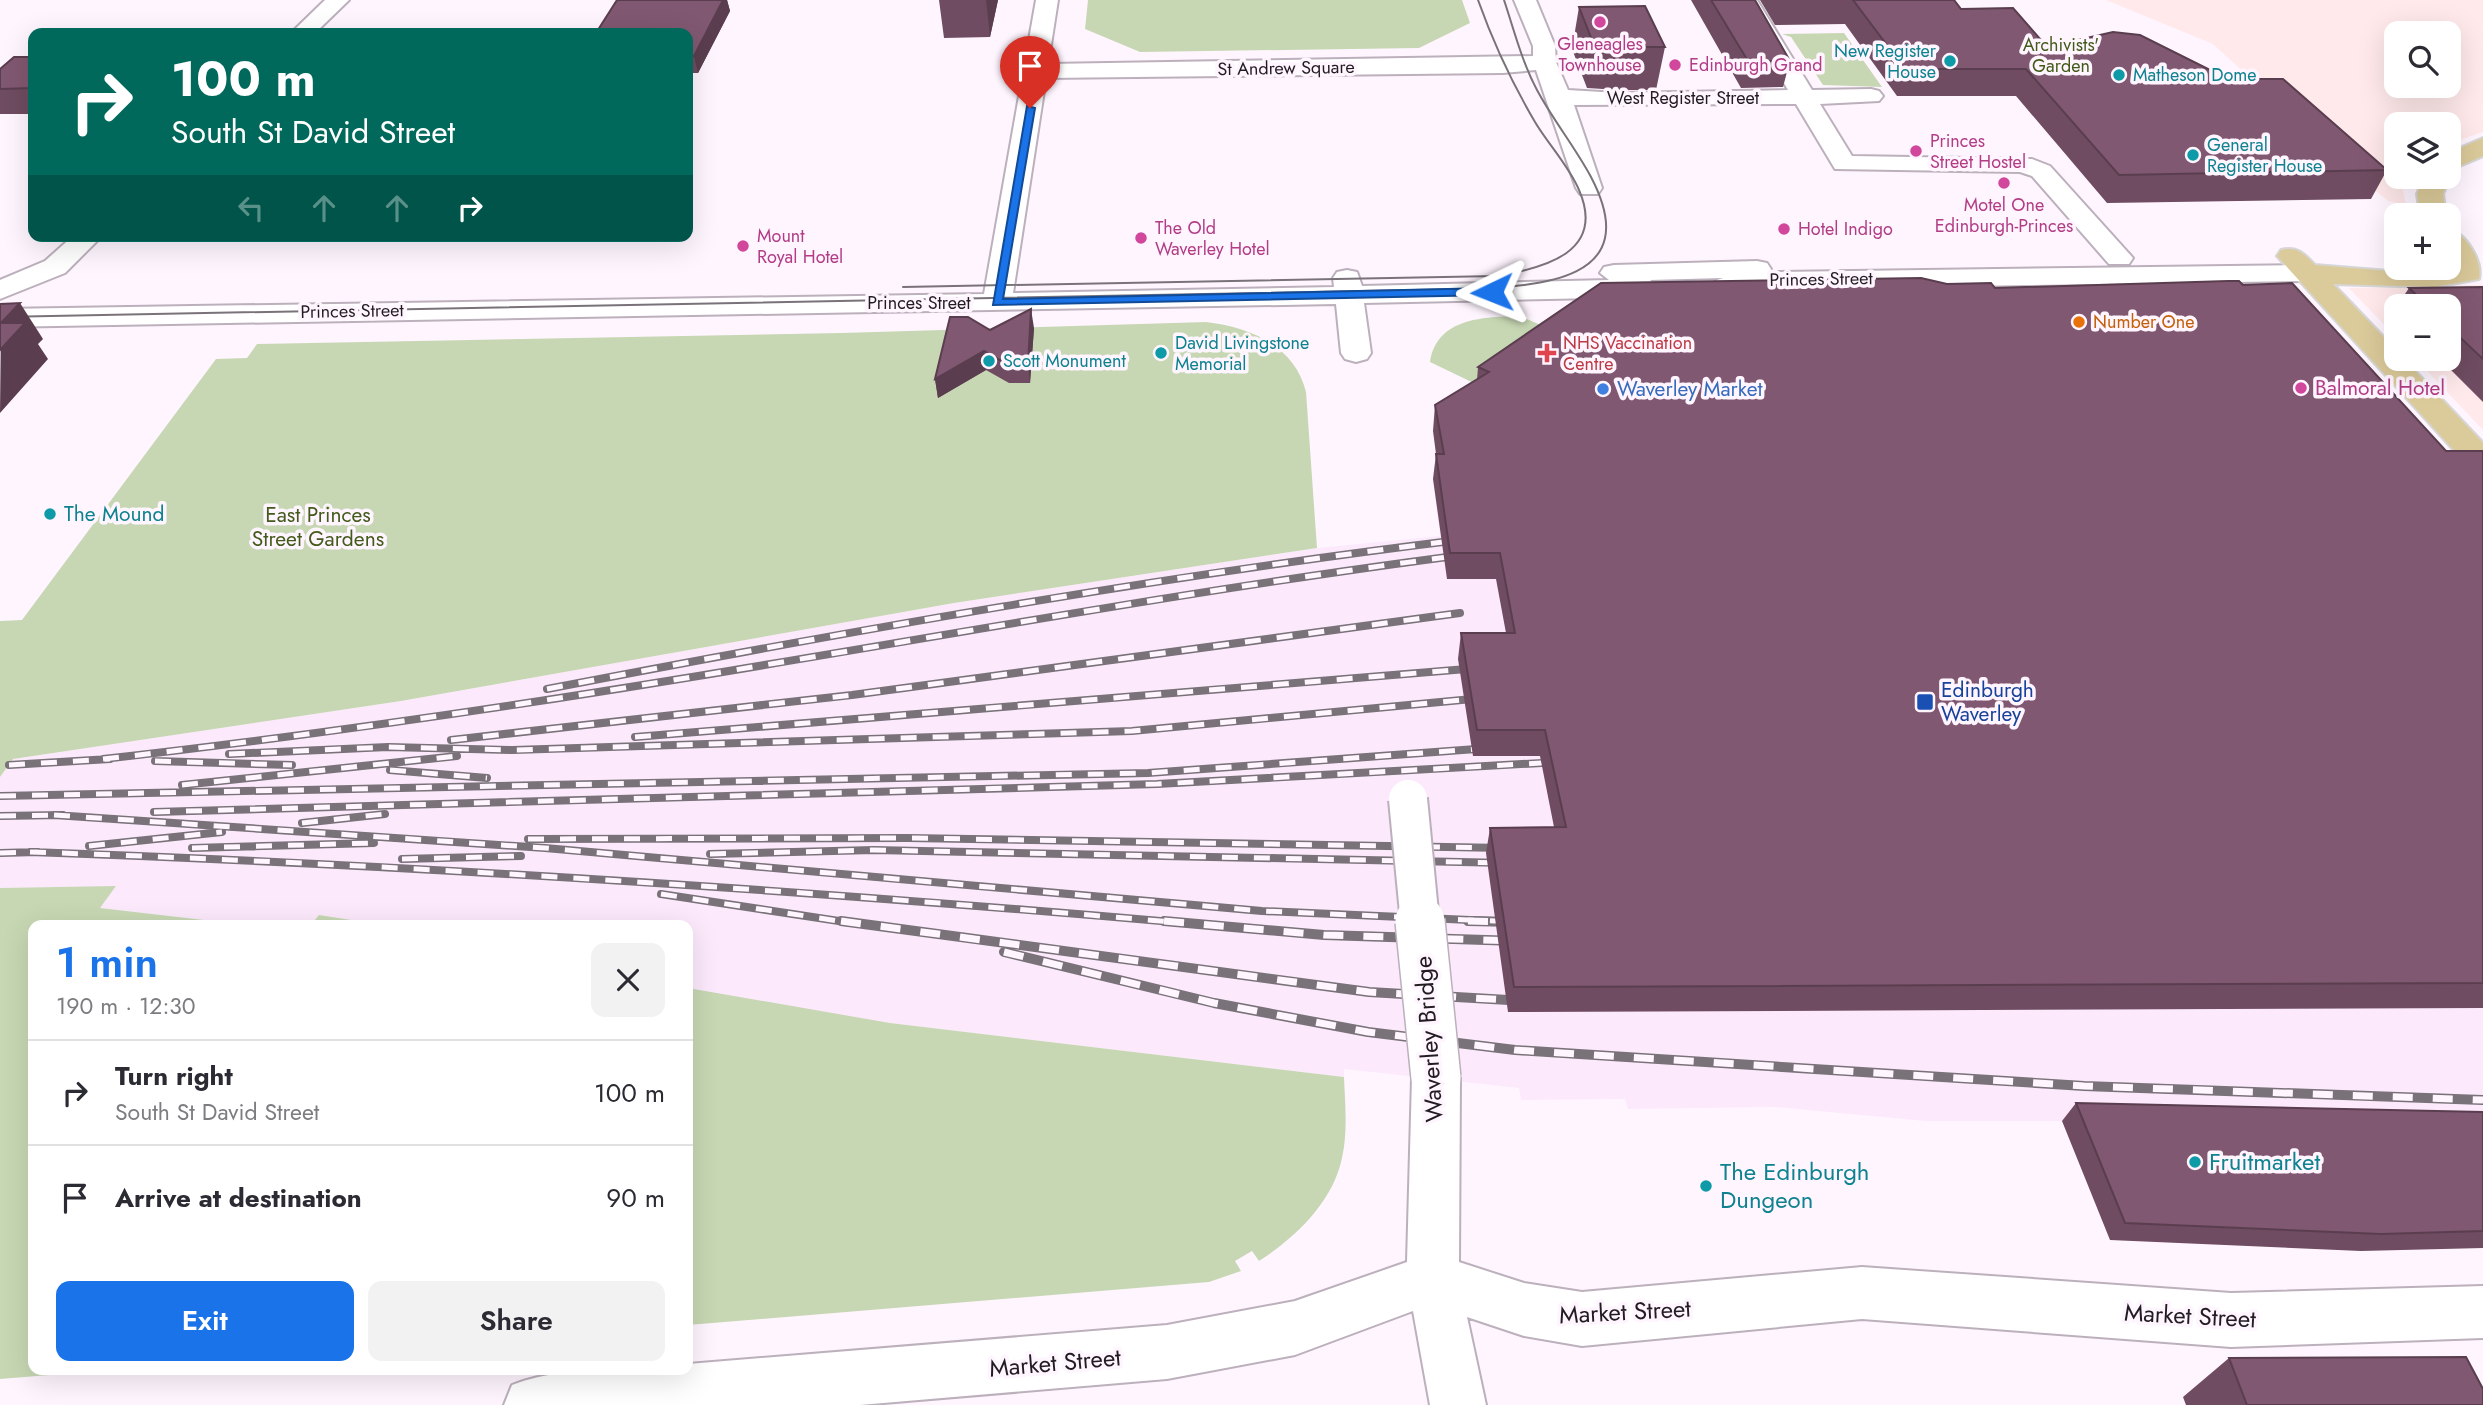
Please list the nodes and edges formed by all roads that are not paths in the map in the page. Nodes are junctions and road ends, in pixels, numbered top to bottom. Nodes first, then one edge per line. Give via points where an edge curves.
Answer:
1 (338, 0) edge
2 (1046, 0) edge
3 (1525, 0) edge
4 (1746, 0) edge
5 (310, 1) edge
6 (307, 28) edge
7 (1544, 62) junction
8 (1036, 71) junction
9 (1871, 96) dead end
10 (1559, 97) junction
11 (1806, 97) junction
12 (2483, 146) edge
13 (2461, 157) edge
14 (1589, 188) dead end
15 (82, 242) edge
16 (2461, 249) edge
17 (2384, 256) edge
18 (2119, 258) junction
19 (2299, 264) junction
20 (2461, 275) edge
21 (2384, 278) edge
22 (1348, 287) junction
23 (0, 290) edge
24 (999, 291) junction
25 (0, 299) edge
26 (0, 318) edge
27 (1356, 353) dead end
28 (2483, 462) edge
29 (1408, 799) dead end
30 (1433, 1279) junction
31 (2483, 1311) edge
32 (532, 1405) edge
33 (1458, 1405) edge

1 - 5 street
1 - 6 street
2 - 8 street
3 - 7 street via 1544,46
4 - 11 street
7 - 8 street, St Andrew Square
7 - 10 street
8 - 24 street
9 - 11 street, West Register Street
10 - 11 street, West Register Street
10 - 14 street
11 - 18 street via 1844,164 2024,164 2041,171
12 - 13 main road
15 - 23 street via 55,267
16 - 20 main road, Princes Street via 2472,268
17 - 19 main road, Princes Street
18 - 19 street, Princes Street
18 - 22 street, Princes Street
19 - 21 main road, Princes Street via 2360,278
19 - 22 street, Princes Street via 1758,281 1735,286
19 - 28 main road
22 - 24 street, Princes Street
22 - 27 street
24 - 25 street, Princes Street via 902,279 718,289
24 - 26 street, Princes Street
29 - 30 street, Waverley Bridge, bridge via 1436,1078
30 - 31 street, Market Street via 1506,1307 1583,1319 1862,1293 2231,1320
30 - 32 street, Market Street via 1308,1324 1167,1352
30 - 33 street, Waverley Bridge

